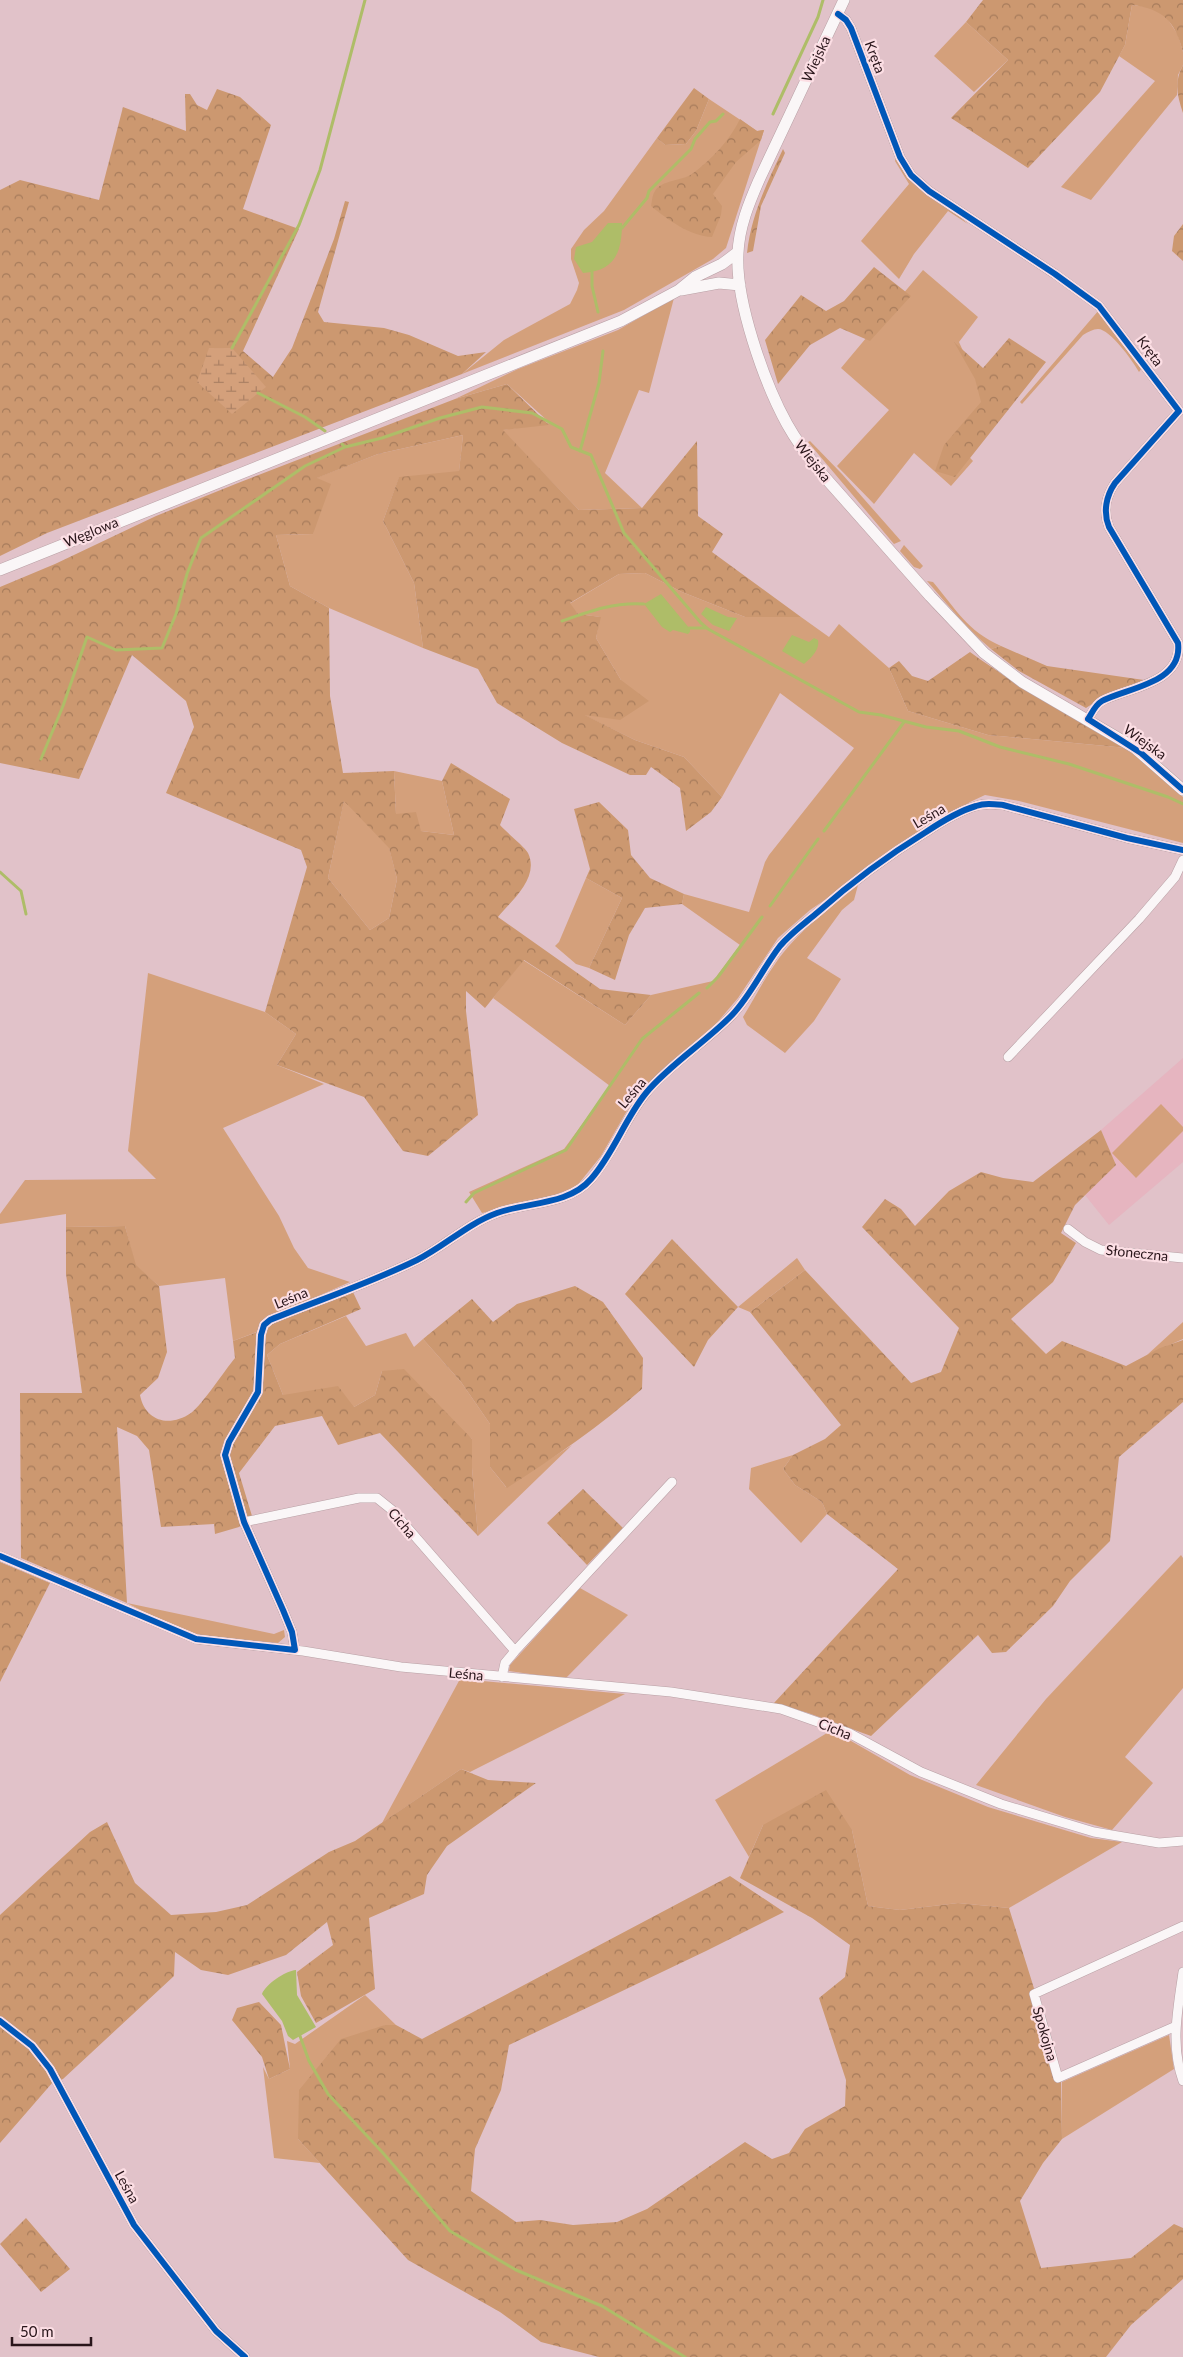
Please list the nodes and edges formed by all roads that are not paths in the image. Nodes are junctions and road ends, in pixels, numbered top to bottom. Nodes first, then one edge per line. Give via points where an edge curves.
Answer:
1 (844, 0) edge
2 (838, 14) junction
3 (738, 252) junction
4 (740, 285) junction
5 (679, 290) junction
6 (0, 570) edge
7 (1088, 719) junction
8 (1183, 790) edge
9 (1183, 850) edge
10 (1183, 860) edge
11 (1008, 1057) dead end
12 (1068, 1229) dead end
13 (1183, 1258) edge
14 (672, 1482) dead end
15 (244, 1522) junction
16 (0, 1556) edge
17 (295, 1650) junction
18 (515, 1651) junction
19 (502, 1677) junction
20 (1179, 1842) edge
21 (1183, 1850) edge
22 (1183, 1926) edge
23 (1183, 1972) edge
24 (0, 2021) edge
25 (1176, 2026) junction
26 (1183, 2081) edge
27 (245, 2357) edge

1 - 2 street, Wiejska
2 - 3 street, Wiejska via 754,191 744,218
2 - 7 street, Kręta via 851,28 900,157 911,175 938,198 1099,306 1179,411 1115,483 1109,492 1106,513 1109,527 1178,643 1180,661 1157,683 1100,702
3 - 4 street, Wiejska
3 - 5 street
4 - 5 street via 719,283
4 - 7 street, Wiejska via 748,322 776,400 789,428 813,463 976,646 1017,679
5 - 6 street, Węglowa via 621,320
7 - 8 street, Wiejska via 1141,753
9 - 15 street, Leśna via 1003,805 986,804 937,825 887,856 841,891 781,945 735,1012 648,1090 628,1116 607,1157 582,1188 561,1198 519,1206 484,1218 404,1266 264,1325 258,1392 225,1455
10 - 11 street via 1175,877 1139,919
12 - 13 street, Słoneczna via 1101,1250
14 - 18 street
15 - 17 street via 292,1632
15 - 18 street, Cicha via 359,1498 380,1500
16 - 17 street, Leśna via 196,1639
17 - 19 street, Leśna via 402,1667
18 - 19 street via 505,1663
19 - 20 street, Cicha via 670,1692 781,1709 849,1733 921,1772 1002,1804 1094,1832
20 - 21 street
22 - 25 street, Spokojna via 1034,1994 1058,2078
23 - 25 street
24 - 27 street, Leśna via 32,2046 44,2060 134,2225 216,2331
25 - 26 street via 1176,2053

